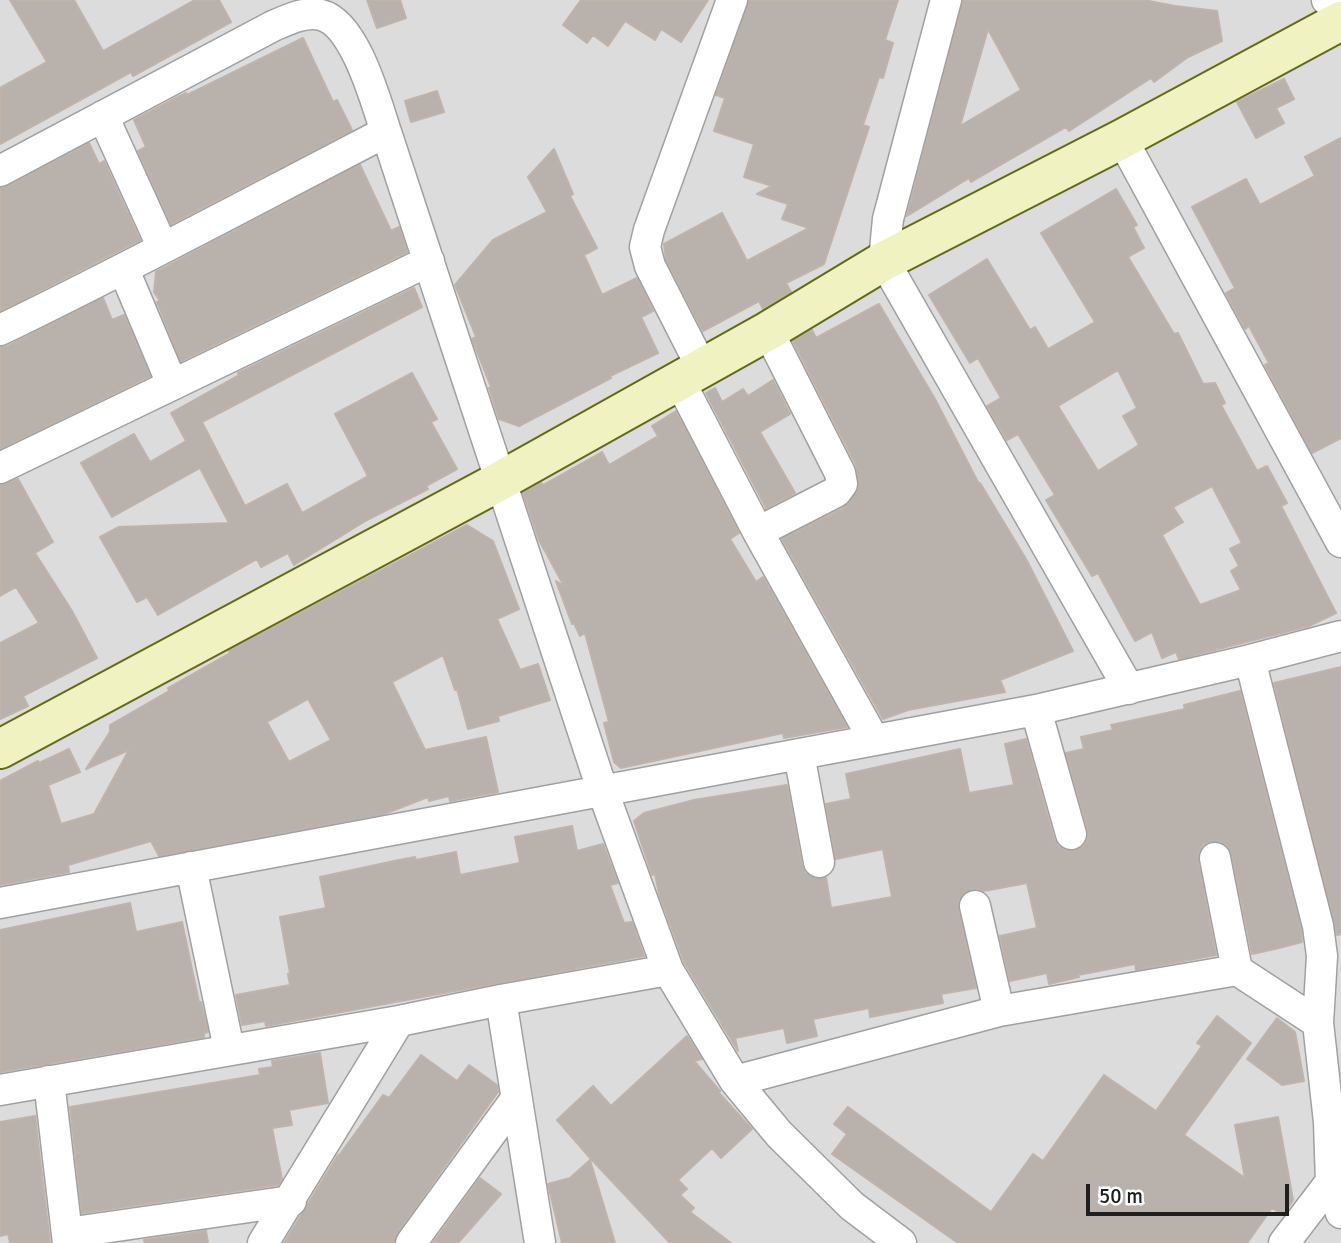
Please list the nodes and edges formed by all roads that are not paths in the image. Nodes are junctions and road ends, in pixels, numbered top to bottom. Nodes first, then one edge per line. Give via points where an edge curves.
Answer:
1 (732, 0) edge
2 (946, 0) edge
3 (1327, 0) edge
4 (1341, 1) edge
5 (1341, 21) edge
6 (103, 116) junction
7 (386, 132) junction
8 (1122, 139) junction
9 (0, 171) edge
10 (163, 247) junction
11 (429, 261) junction
12 (884, 261) junction
13 (124, 270) junction
14 (0, 330) edge
15 (768, 331) junction
16 (691, 374) junction
17 (172, 384) junction
18 (0, 468) edge
19 (500, 481) junction
20 (758, 532) junction
21 (1341, 542) edge
22 (1341, 636) edge
23 (1250, 660) junction
24 (1129, 689) junction
25 (1036, 710) junction
26 (874, 740) junction
27 (0, 749) edge
28 (799, 754) junction
29 (602, 789) junction
30 (1072, 834) dead end
31 (1215, 858) dead end
32 (819, 862) dead end
33 (191, 867) junction
34 (0, 903) edge
35 (975, 906) dead end
36 (668, 970) junction
37 (1237, 970) junction
38 (501, 1000) junction
39 (999, 1011) junction
40 (1330, 1017) edge
41 (399, 1021) junction
42 (229, 1049) junction
43 (49, 1081) junction
44 (735, 1082) junction
45 (0, 1090) edge
46 (516, 1099) junction
47 (1336, 1175) edge
48 (291, 1200) junction
49 (1341, 1213) edge
50 (68, 1238) edge
51 (263, 1243) edge
52 (411, 1243) edge
53 (540, 1243) edge
54 (901, 1243) edge
55 (1284, 1243) edge

1 - 16 street via 645,247
2 - 12 street via 888,219
3 - 4 street
5 - 8 street
6 - 7 street via 273,26 297,16 322,15 343,29 357,52
6 - 9 street
6 - 10 street
7 - 10 street
7 - 11 street
8 - 12 street
8 - 21 street
10 - 13 street
11 - 17 street
11 - 19 street
12 - 15 street
12 - 24 street
13 - 14 street
13 - 17 street
15 - 16 street
15 - 20 street via 842,484 836,492
16 - 19 street
16 - 20 street
17 - 18 street
19 - 27 street
19 - 29 street
20 - 26 street
22 - 23 street
23 - 24 street
23 - 40 street via 1318,926
24 - 25 street
25 - 26 street
25 - 30 street
26 - 28 street
28 - 29 street
28 - 32 street
29 - 33 street
29 - 36 street
31 - 37 street
33 - 34 street
33 - 42 street
35 - 39 street
36 - 38 street
36 - 44 street
37 - 39 street
37 - 40 street
38 - 41 street
38 - 46 street
39 - 44 street
40 - 47 street via 1329,1122
41 - 42 street
41 - 48 street
42 - 43 street
43 - 45 street
43 - 50 street
44 - 54 street via 779,1134 852,1206
46 - 52 street
46 - 53 street
47 - 49 street
47 - 55 street
48 - 50 street
48 - 51 street

